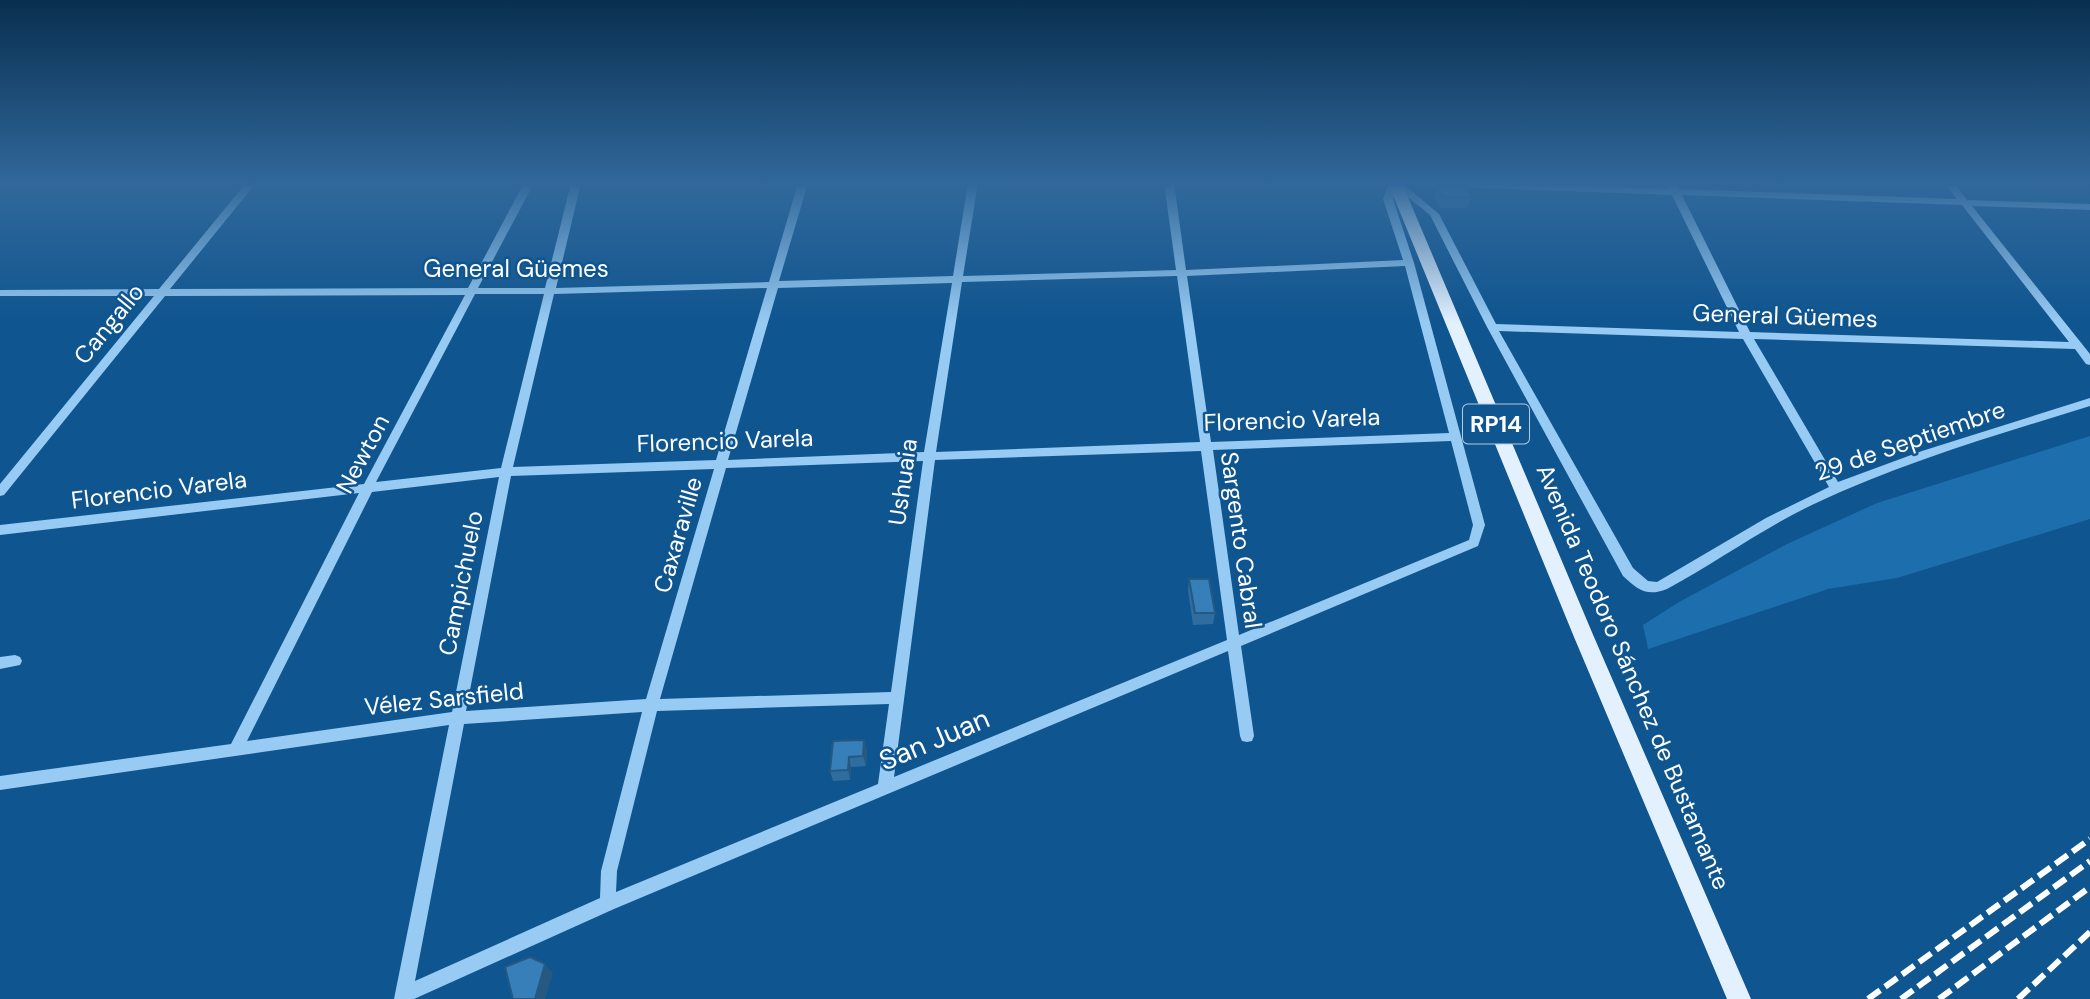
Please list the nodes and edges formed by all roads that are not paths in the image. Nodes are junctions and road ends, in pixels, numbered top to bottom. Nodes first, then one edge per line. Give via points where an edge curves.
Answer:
1 (213, 230) edge
2 (505, 230) edge
3 (565, 230) edge
4 (790, 230) edge
5 (965, 230) edge
6 (1176, 230) edge
7 (1398, 230) edge
8 (1414, 230) edge
9 (1442, 230) edge
10 (1694, 230) edge
11 (1986, 230) edge
12 (1409, 263) junction
13 (1182, 273) junction
14 (956, 278) junction
15 (775, 285) junction
16 (474, 290) junction
17 (551, 291) junction
18 (162, 292) junction
19 (0, 293) edge
20 (1492, 327) junction
21 (1747, 336) junction
22 (2077, 346) junction
23 (2090, 361) edge
24 (2090, 402) edge
25 (1456, 437) junction
26 (1206, 444) junction
27 (930, 454) junction
28 (723, 462) junction
29 (506, 471) junction
30 (368, 487) junction
31 (1835, 487) junction
32 (0, 492) edge
33 (0, 530) edge
34 (1232, 644) junction
35 (895, 698) junction
36 (652, 705) junction
37 (457, 718) junction
38 (1247, 736) dead end
39 (237, 747) junction
40 (0, 783) edge
41 (885, 788) junction
42 (608, 903) junction
43 (403, 997) edge
44 (1739, 999) edge

1 - 18 street, Cangallo
2 - 16 street, Newton
3 - 17 street, Campichuelo
4 - 15 street, Caxaraville
5 - 14 street, Ushuaia
6 - 13 street, Sargento Cabral
7 - 12 street
8 - 44 main road, Avenida Teodoro Sánchez de Bustamante / RP14
9 - 20 street
10 - 21 street
11 - 22 street
12 - 13 street, General Güemes
12 - 25 street
13 - 14 street, General Güemes
13 - 26 street, Sargento Cabral
14 - 15 street, General Güemes
14 - 27 street, Ushuaia
15 - 17 street, General Güemes
15 - 28 street, Caxaraville
16 - 17 street, General Güemes
16 - 18 street, General Güemes
16 - 30 street, Newton
17 - 29 street, Campichuelo
18 - 19 street, General Güemes
18 - 32 street, Cangallo
20 - 21 street, General Güemes
20 - 31 street, 29 de Septiembre via 1628,572 1640,584 1658,588
21 - 22 street, General Güemes
21 - 31 street
22 - 23 street
24 - 31 street, 29 de Septiembre
25 - 26 street, Florencio Varela
25 - 34 street, San Juan via 1479,525 1474,543
26 - 27 street, Florencio Varela
26 - 34 street, Sargento Cabral
27 - 28 street, Florencio Varela
27 - 35 street, Ushuaia
28 - 29 street, Florencio Varela
28 - 36 street, Caxaraville
29 - 30 street, Florencio Varela
29 - 37 street, Campichuelo
30 - 33 street, Florencio Varela
30 - 39 street, Newton
34 - 38 street, Sargento Cabral
34 - 41 street, San Juan
35 - 36 street, Vélez Sarsfield
35 - 41 street, Ushuaia
36 - 37 street, Vélez Sarsfield
36 - 42 street, Caxaraville via 609,871
37 - 39 street, Vélez Sarsfield
37 - 43 street, Campichuelo
39 - 40 street, Vélez Sarsfield
41 - 42 street, San Juan
42 - 43 street, San Juan

